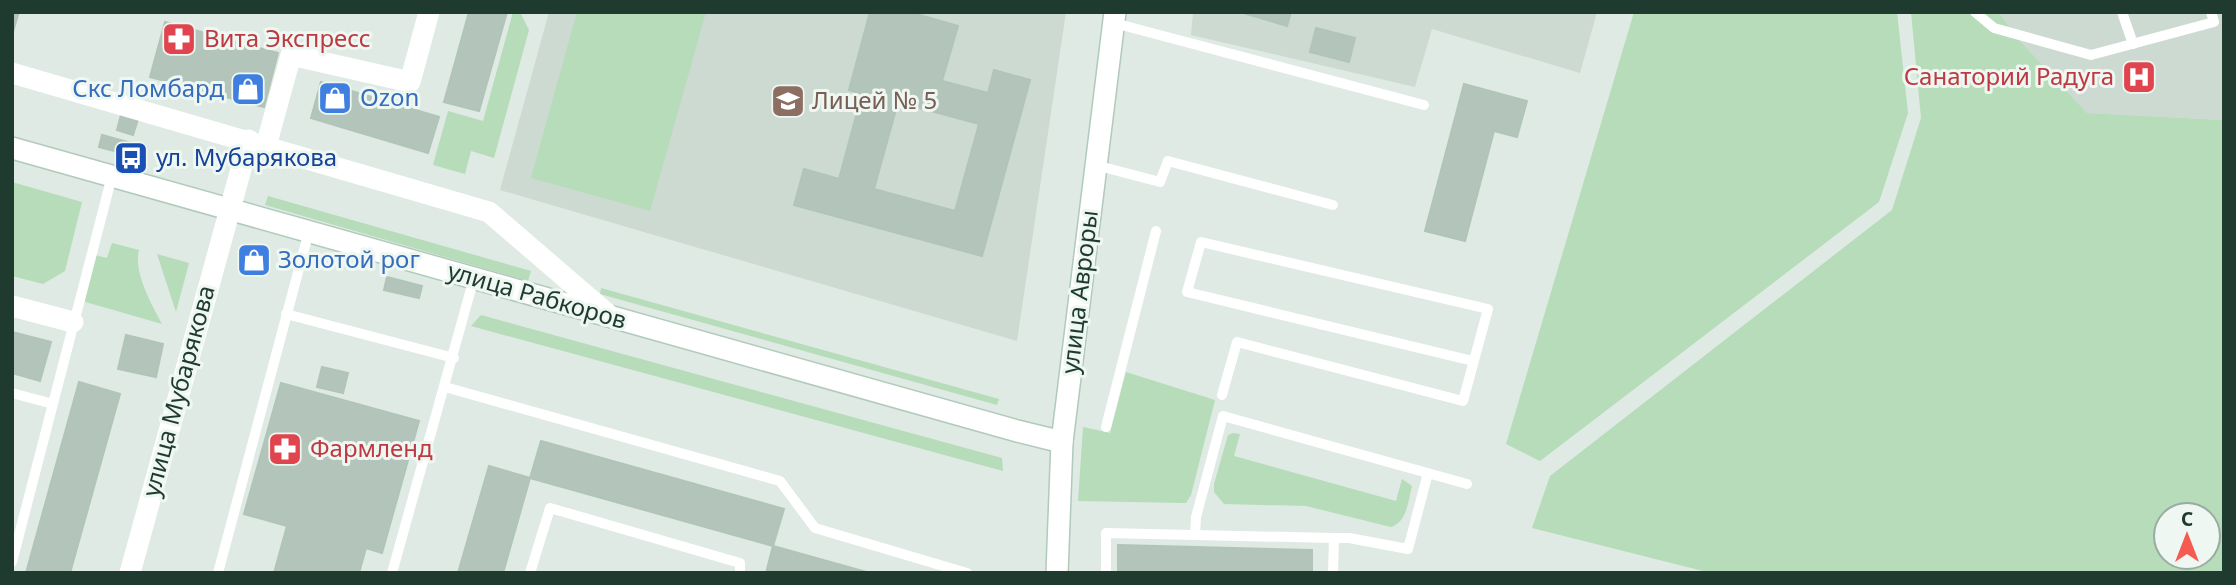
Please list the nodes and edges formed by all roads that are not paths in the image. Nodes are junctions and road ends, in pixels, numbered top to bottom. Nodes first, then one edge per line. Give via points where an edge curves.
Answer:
1 (429, 12) edge
2 (1975, 12) edge
3 (2122, 12) edge
4 (2211, 12) edge
5 (1114, 18) edge
6 (2133, 44) junction
7 (12, 73) edge
8 (1424, 105) dead end
9 (257, 143) junction
10 (12, 148) edge
11 (1095, 165) junction
12 (112, 176) junction
13 (1333, 205) dead end
14 (229, 209) junction
15 (1156, 231) dead end
16 (309, 232) junction
17 (474, 278) junction
18 (12, 306) edge
19 (286, 314) junction
20 (611, 317) junction
21 (73, 322) junction
22 (454, 358) junction
23 (1473, 361) junction
24 (445, 387) junction
25 (12, 393) edge
26 (1222, 395) dead end
27 (52, 404) junction
28 (1106, 427) dead end
29 (1062, 442) junction
30 (1428, 473) junction
31 (1467, 484) dead end
32 (1195, 535) junction
33 (1334, 538) junction
34 (12, 562) edge
35 (130, 573) edge
36 (218, 573) edge
37 (392, 573) edge
38 (530, 573) edge
39 (740, 573) edge
40 (967, 573) edge
41 (1057, 573) edge
42 (1106, 573) edge
43 (1334, 573) edge

1 - 9 street, улица Мубарякова via 410,82 291,55
2 - 6 lane via 1994,28 2091,55
3 - 6 lane
4 - 6 lane via 2214,22
5 - 8 lane
5 - 11 street, улица Авроры
7 - 9 street
9 - 14 street, улица Мубарякова
9 - 20 street via 489,212
10 - 12 street, улица Рабкоров
11 - 13 lane via 1160,182 1168,161
11 - 29 street, улица Авроры
12 - 14 street, улица Рабкоров
12 - 21 lane
14 - 16 street, улица Рабкоров
14 - 35 street, улица Мубарякова
15 - 28 lane
16 - 17 street, улица Рабкоров
16 - 19 lane
17 - 20 street, улица Рабкоров
17 - 22 lane
18 - 21 street
19 - 22 lane
19 - 36 lane
20 - 29 street, улица Рабкоров
21 - 27 lane
22 - 24 lane
23 - 23 lane via 1187,292 1201,243 1488,309
23 - 26 lane via 1463,401 1237,342
24 - 37 lane
24 - 40 lane via 780,481 815,528
25 - 27 lane
27 - 34 lane
29 - 41 street, улица Авроры
30 - 31 lane
30 - 32 lane via 1223,416
30 - 33 lane via 1408,549
32 - 33 lane
32 - 42 lane via 1106,533
33 - 43 lane
38 - 39 lane via 550,508 740,563

